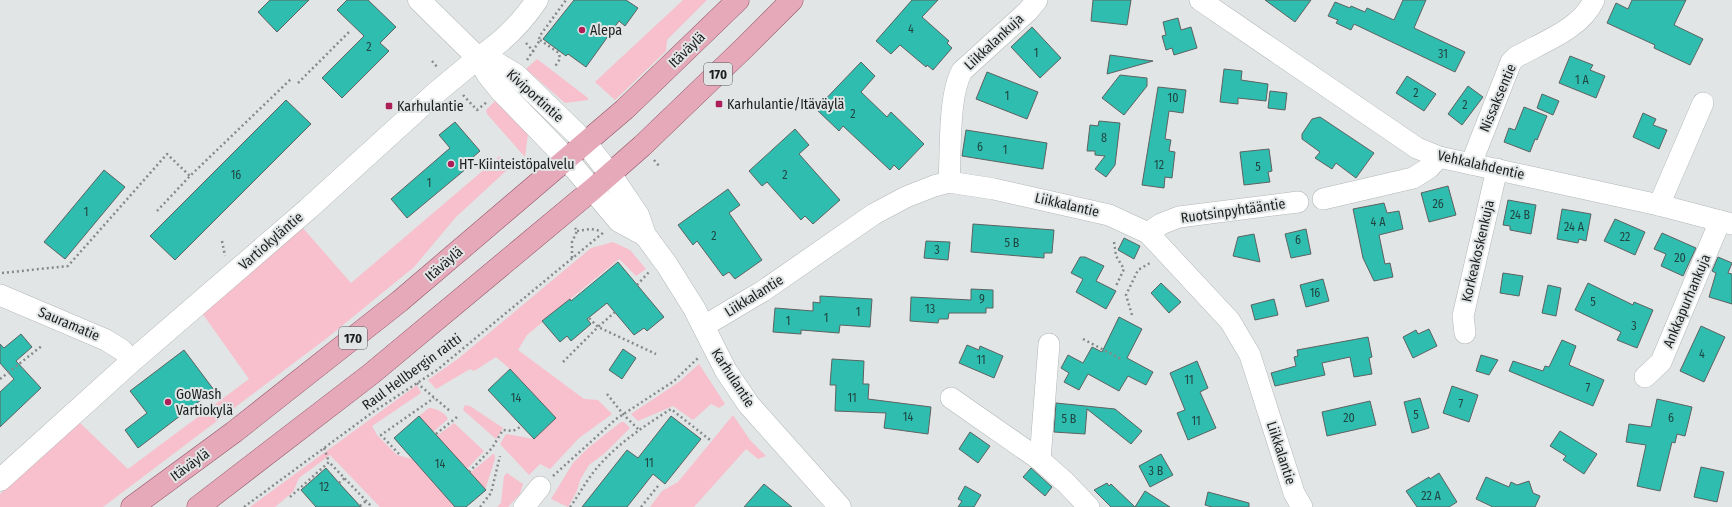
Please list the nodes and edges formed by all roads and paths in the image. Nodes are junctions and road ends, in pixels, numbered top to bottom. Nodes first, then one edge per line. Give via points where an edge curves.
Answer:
1 (420, 0) edge
2 (537, 0) edge
3 (566, 0) edge
4 (738, 0) edge
5 (792, 0) edge
6 (1037, 0) edge
7 (1200, 0) edge
8 (1594, 0) edge
9 (351, 30) dead end
10 (540, 40) junction
11 (534, 52) dead end
12 (478, 58) junction
13 (554, 68) dead end
14 (292, 78) dead end
15 (298, 83) dead end
16 (1703, 103) dead end
17 (585, 142) junction
18 (1439, 157) junction
19 (566, 158) junction
20 (1471, 164) junction
21 (1497, 169) junction
22 (610, 174) junction
23 (190, 176) junction
24 (949, 182) junction
25 (593, 189) junction
26 (1323, 199) dead end
27 (1298, 202) dead end
28 (1659, 205) junction
29 (157, 211) dead end
30 (1726, 222) edge
31 (577, 231) dead end
32 (1148, 233) junction
33 (645, 235) junction
34 (222, 240) dead end
35 (1114, 242) dead end
36 (226, 261) dead end
37 (1150, 263) dead end
38 (651, 270) dead end
39 (2, 273) dead end
40 (637, 285) dead end
41 (1116, 286) dead end
42 (0, 295) edge
43 (615, 312) dead end
44 (1132, 315) dead end
45 (590, 318) dead end
46 (704, 326) junction
47 (598, 327) junction
48 (1465, 333) dead end
49 (1083, 339) dead end
50 (1050, 344) dead end
51 (43, 345) dead end
52 (656, 354) dead end
53 (700, 355) dead end
54 (1121, 359) dead end
55 (132, 361) junction
56 (563, 362) dead end
57 (1645, 377) dead end
58 (0, 379) edge
59 (417, 383) junction
60 (607, 394) dead end
61 (434, 398) junction
62 (951, 398) dead end
63 (450, 411) dead end
64 (622, 414) junction
65 (457, 417) dead end
66 (522, 426) dead end
67 (638, 430) junction
68 (436, 434) dead end
69 (710, 440) dead end
70 (324, 448) junction
71 (399, 454) dead end
72 (500, 456) dead end
73 (1040, 460) junction
74 (329, 462) junction
75 (469, 472) dead end
76 (345, 478) junction
77 (0, 480) edge
78 (339, 483) dead end
79 (658, 486) dead end
80 (540, 487) joint
81 (290, 497) dead end
82 (366, 501) junction
83 (360, 506) edge
84 (132, 507) edge
85 (198, 507) edge
86 (244, 507) edge
87 (372, 507) edge
88 (480, 507) edge
89 (524, 507) edge
90 (570, 507) edge
91 (641, 507) edge
92 (840, 507) edge
93 (1089, 507) edge
94 (1302, 507) edge

1 - 12 main road, Kiviportintie
2 - 12 main road, Vartiokyläntie via 517,27 493,49
3 - 10 path via 539,37
4 - 17 main road, Itäväylä / 170 via 625,109
5 - 22 main road, 170
6 - 24 street, Liikkalankuja via 962,72 958,79 953,108
7 - 18 street, Vehkalahdentie via 1417,148
8 - 20 street, Nissaksentie via 1582,17 1566,31 1516,56 1511,62
9 - 15 path
10 - 11 path
10 - 13 path via 559,53 560,59
12 - 17 main road, Kiviportintie via 498,64 516,75
12 - 19 main road, Kiviportintie via 501,91
12 - 55 main road, Vartiokyläntie
14 - 23 path
16 - 28 street
17 - 19 main road, Itäväylä / 170
17 - 22 main road, Karhulantie
18 - 20 street, Vehkalahdentie
18 - 26 street via 1429,168 1413,178
19 - 25 main road, Karhulantie
19 - 84 main road, Itäväylä / 170 via 400,302 234,432
20 - 21 street, Vehkalahdentie
21 - 28 street, Vehkalahdentie
21 - 48 street, Korkeakoskenkuja via 1463,316
22 - 25 main road, 170
22 - 33 main road, Karhulantie via 638,215
23 - 29 path
23 - 39 path via 167,154 68,266
24 - 32 street, Liikkalantie via 994,189 1109,215
24 - 46 street, Liikkalantie via 906,197 874,214 763,291
25 - 33 main road, Karhulantie via 618,221
25 - 85 main road, 170 via 371,374
27 - 32 street, Ruotsinpyhtääntie via 1179,217 1161,224
28 - 30 street, Vehkalahdentie
30 - 57 street, Ankkapurhankuja via 1661,362
31 - 59 path, Raul Hellbergin raitti via 606,231 437,370
32 - 94 street, Liikkalantie via 1230,321 1240,337 1250,356 1294,493
33 - 46 main road, Karhulantie via 667,265
34 - 36 path
35 - 41 path via 1116,256 1124,269
37 - 44 path via 1138,270 1126,294
38 - 40 path
42 - 55 street, Sauramatie via 106,340 122,350
43 - 47 path
45 - 47 path
46 - 92 main road, Karhulantie via 726,371 749,405
47 - 52 path
47 - 56 path
49 - 54 path
50 - 73 street
51 - 58 path
53 - 64 path via 674,381
55 - 77 main road, Vartiokyläntie
59 - 61 path
59 - 70 path, Raul Hellbergin raitti
60 - 64 path
61 - 63 path
61 - 71 path via 381,435
62 - 73 street
64 - 67 path
64 - 80 path
65 - 68 path
66 - 75 path via 513,431 503,430 492,448
67 - 69 path via 671,409
67 - 90 path via 597,468
70 - 74 path
70 - 86 path, Raul Hellbergin raitti
72 - 88 path via 491,494
73 - 93 street
74 - 76 path
74 - 81 path
76 - 78 path
76 - 82 path
79 - 91 path
80 - 89 street
82 - 83 path
82 - 87 path

